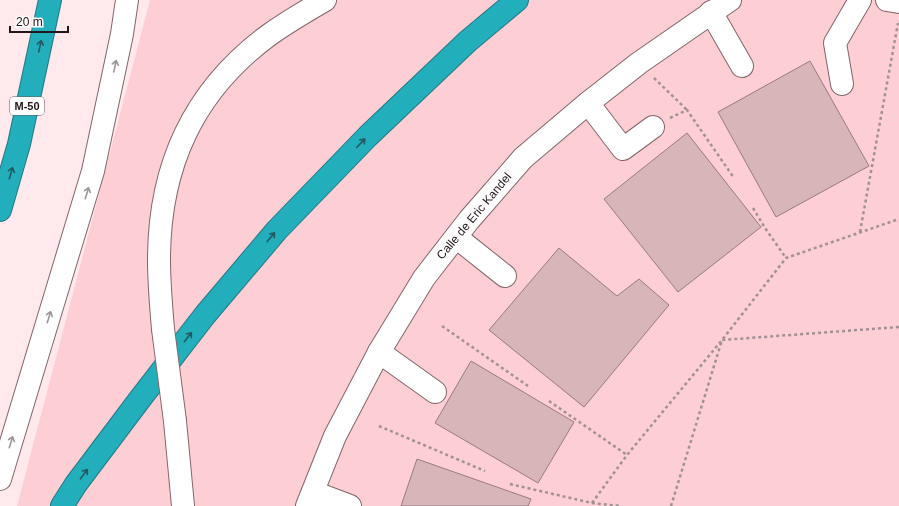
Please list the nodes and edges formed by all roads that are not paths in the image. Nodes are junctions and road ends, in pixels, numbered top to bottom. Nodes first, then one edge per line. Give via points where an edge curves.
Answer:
1 (50, 0) edge
2 (127, 0) edge
3 (136, 0) edge
4 (325, 0) edge
5 (517, 0) edge
6 (730, 0) edge
7 (860, 0) edge
8 (887, 0) edge
9 (899, 2) edge
10 (711, 12) junction
11 (122, 34) junction
12 (742, 66) dead end
13 (842, 84) dead end
14 (588, 103) junction
15 (653, 127) road end
16 (0, 210) edge
17 (456, 237) junction
18 (505, 276) dead end
19 (379, 352) junction
20 (435, 392) dead end
21 (0, 479) edge
22 (310, 499) edge
23 (62, 506) edge
24 (183, 506) edge
25 (350, 506) edge

16 -> 1 highway, M-50 via 18,144
2 - 11 street
3 - 11 street
4 - 24 street, bridge via 269,35 222,77 186,130 172,166 162,211 159,259 163,329
23 -> 5 highway via 140,399 277,230 368,136 468,41
6 - 10 street, Calle de Eric Kandel
7 - 13 street via 835,43
8 - 9 street
10 - 12 street
10 - 14 street, Calle de Eric Kandel
21 -> 11 street via 94,171
14 - 15 street via 623,149
14 - 17 street, Calle de Eric Kandel via 523,158
17 - 18 street
17 - 19 street, Calle de Eric Kandel via 424,278
19 - 20 street
19 - 22 street, Calle de Eric Kandel via 335,436
22 - 25 street

